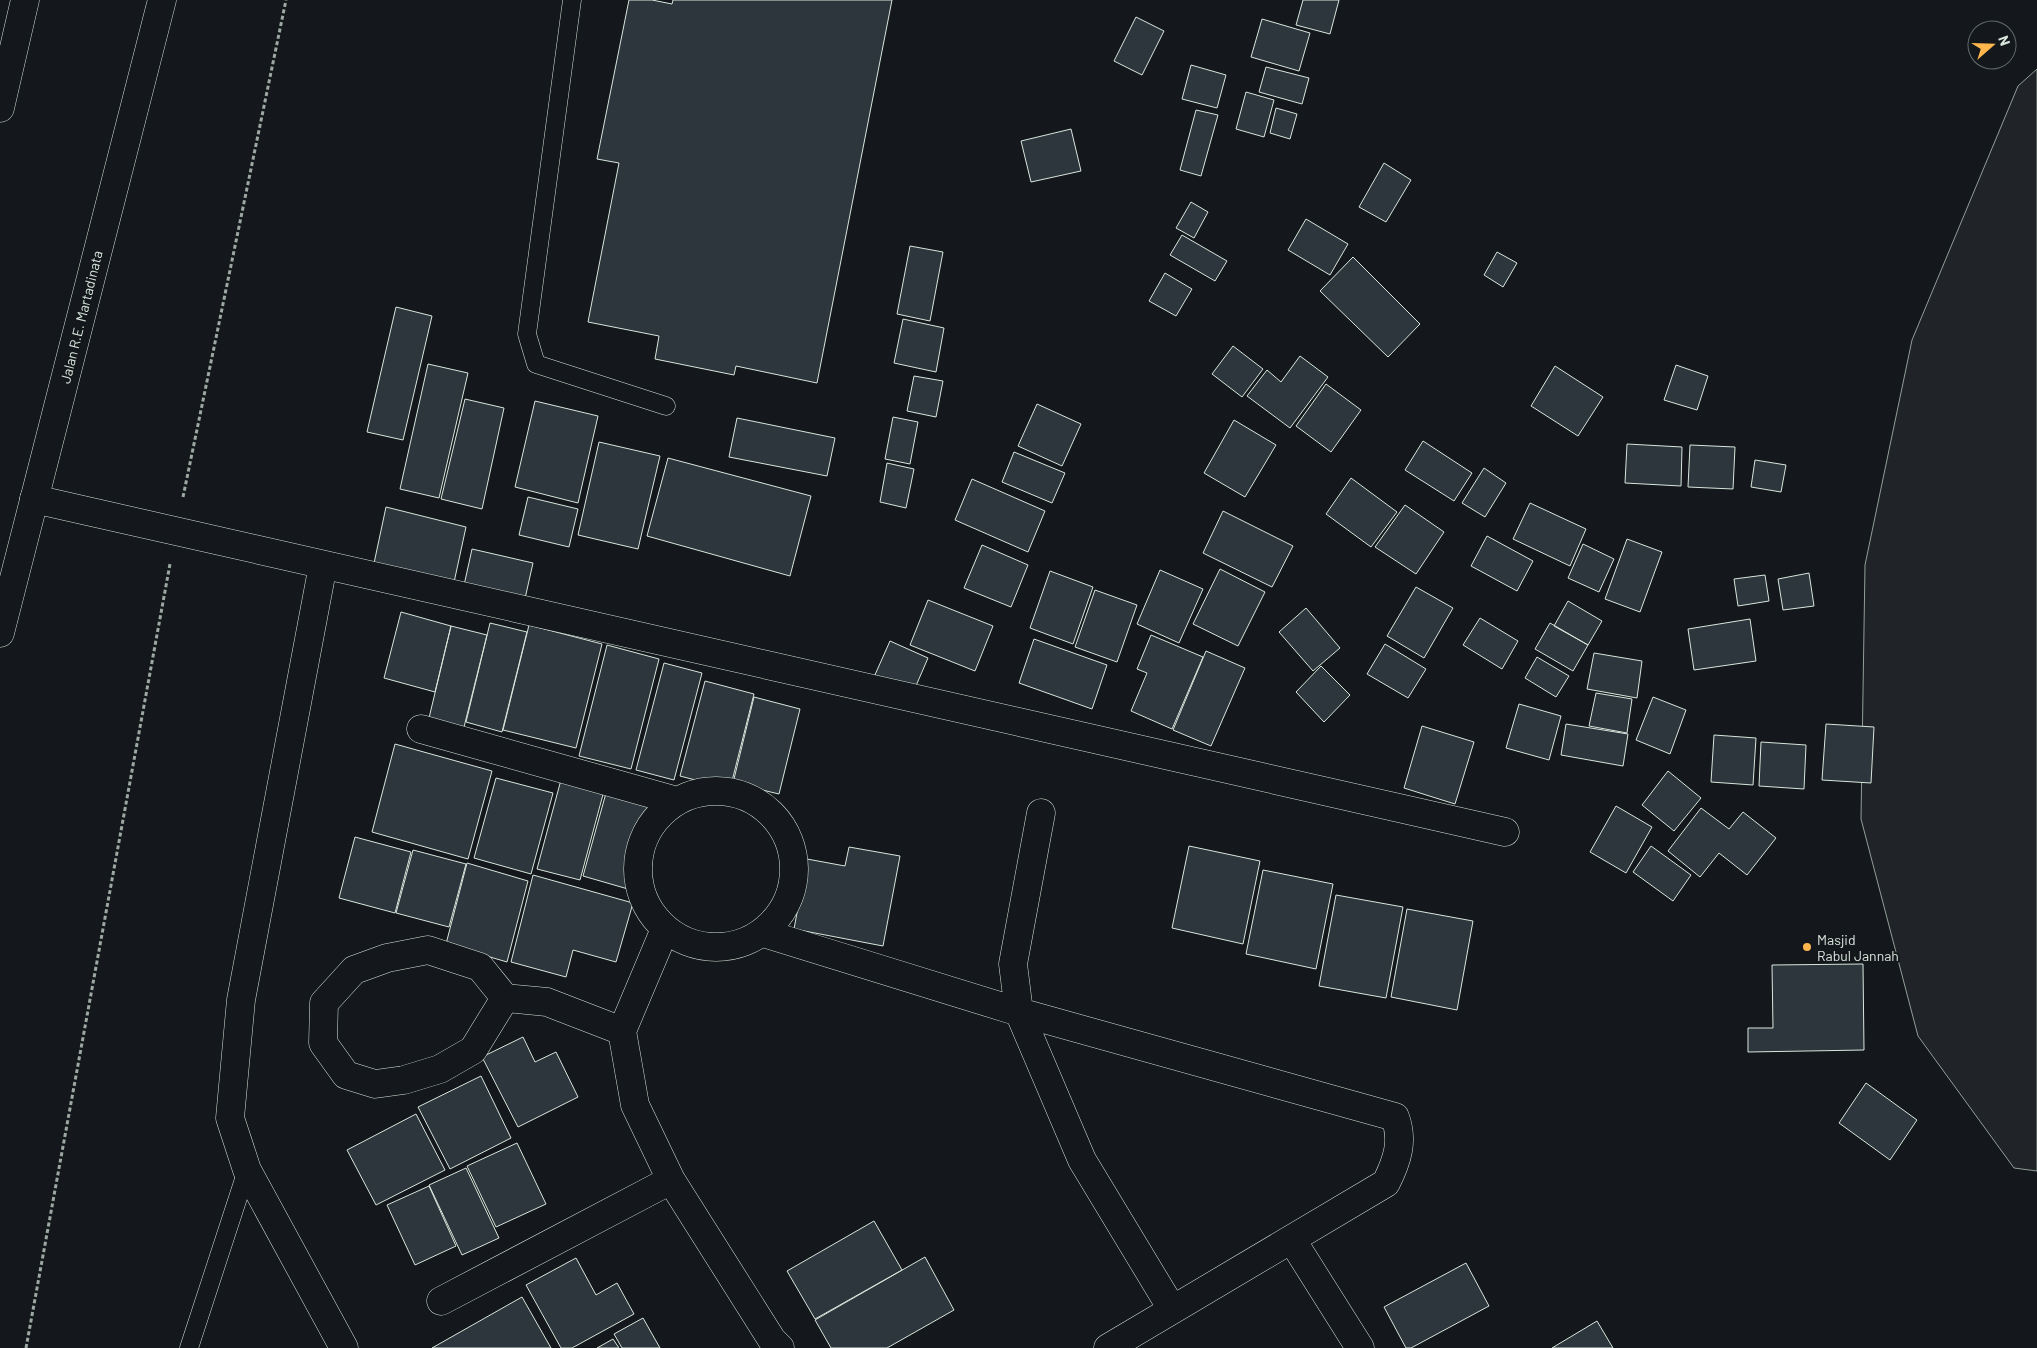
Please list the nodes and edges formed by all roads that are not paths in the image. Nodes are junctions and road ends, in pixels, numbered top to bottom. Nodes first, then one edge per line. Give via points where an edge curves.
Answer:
1 (26, 0) edge
2 (162, 0) edge
3 (572, 0) edge
4 (5, 66) edge
5 (0, 108) edge
6 (666, 406) dead end
7 (34, 499) junction
8 (324, 565) junction
9 (0, 633) edge
10 (421, 729) dead end
11 (677, 801) junction
12 (1041, 813) dead end
13 (1504, 832) dead end
14 (665, 929) junction
15 (763, 933) junction
16 (505, 998) junction
17 (1019, 1012) junction
18 (622, 1031) junction
19 (247, 1170) junction
20 (671, 1180) junction
21 (1292, 1240) junction
22 (441, 1301) dead end
23 (1172, 1309) junction
24 (1115, 1346) edge
25 (189, 1348) edge
26 (344, 1348) edge
27 (780, 1348) edge
28 (1360, 1348) edge

1 - 4 main road
2 - 7 main road, Jalan R.E. Martadinata
3 - 6 lane via 527,334 536,364
4 - 5 main road
7 - 8 main road
7 - 9 main road, Jalan R.E. Martadinata
8 - 13 main road
8 - 19 main road via 241,1000 230,1118
10 - 11 main road
11 - 14 main road via 657,817 644,838 638,862 639,887 649,910
11 - 15 main road via 701,792 728,791 752,800 773,816 787,838 794,864 792,890 780,914
12 - 17 main road via 1013,964
14 - 15 main road via 688,942 713,948 739,944
14 - 18 main road
15 - 17 main road
16 - 16 main road via 480,967 428,950 387,958 354,970 324,1004 323,1043 346,1075 375,1084 404,1080 440,1069 473,1050
16 - 18 main road via 547,1002
17 - 21 main road via 1395,1117 1400,1129 1400,1146 1397,1161 1386,1183
17 - 23 main road via 1082,1160
18 - 20 main road via 635,1105
19 - 25 lane
19 - 26 main road
20 - 22 main road
20 - 27 main road
21 - 23 main road
21 - 28 main road
23 - 24 main road

